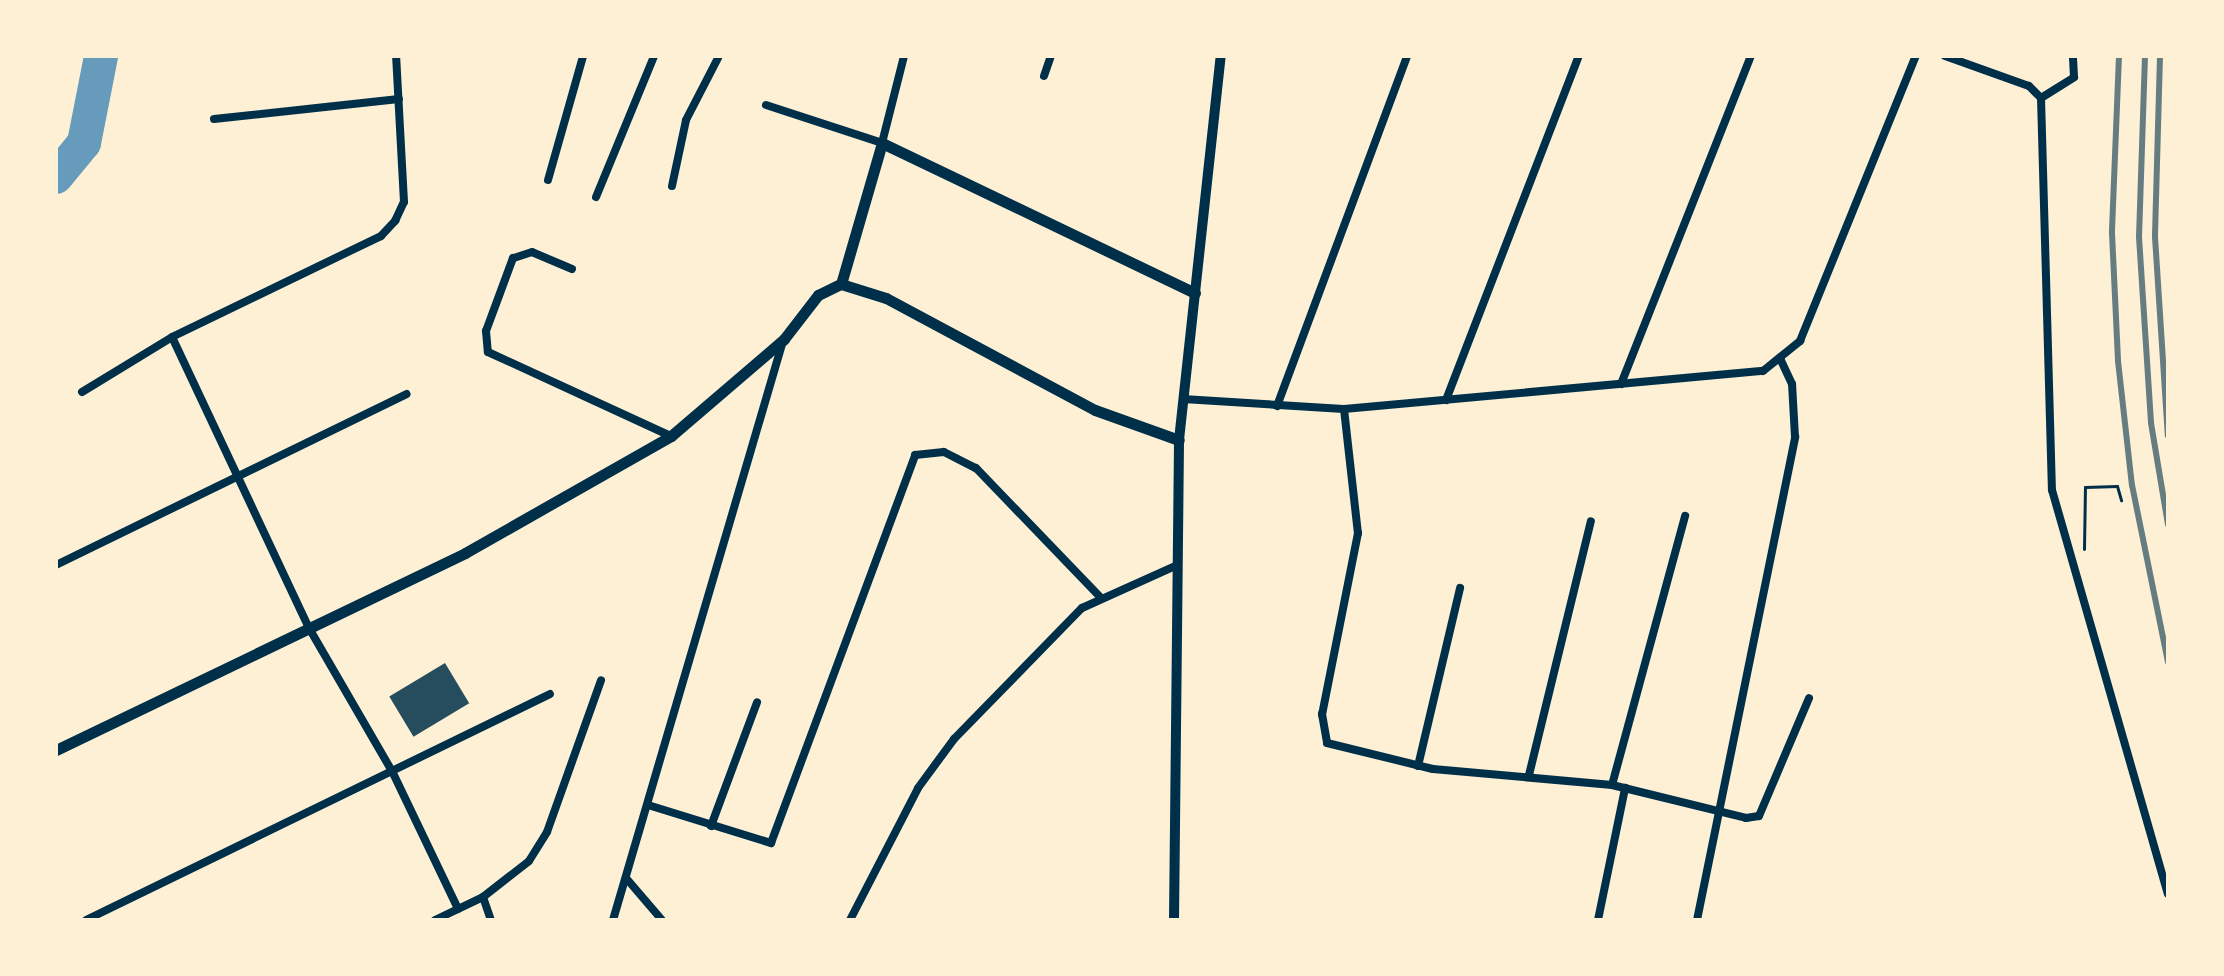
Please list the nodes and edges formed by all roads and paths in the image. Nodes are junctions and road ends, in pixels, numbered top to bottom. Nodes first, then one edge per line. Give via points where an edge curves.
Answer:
1 (396, 56) edge
2 (583, 56) edge
3 (654, 56) edge
4 (719, 56) edge
5 (904, 56) edge
6 (1051, 56) edge
7 (1221, 56) edge
8 (1407, 56) edge
9 (1579, 56) edge
10 (1751, 56) edge
11 (1916, 56) edge
12 (1945, 56) edge
13 (2073, 56) edge
14 (1044, 76) dead end
15 (2041, 98) junction
16 (399, 99) junction
17 (766, 105) dead end
18 (214, 119) dead end
19 (882, 143) junction
20 (548, 180) dead end
21 (672, 186) dead end
22 (596, 197) dead end
23 (572, 269) dead end
24 (841, 284) junction
25 (1195, 293) junction
26 (172, 337) junction
27 (784, 339) junction
28 (1781, 360) junction
29 (1621, 384) junction
30 (82, 392) dead end
31 (406, 394) dead end
32 (1183, 399) junction
33 (1446, 400) junction
34 (1277, 406) junction
35 (1344, 409) junction
36 (671, 436) junction
37 (1179, 440) junction
38 (242, 475) junction
39 (2121, 500) dead end
40 (1685, 516) dead end
41 (1591, 521) dead end
42 (2084, 558) dead end
43 (56, 565) edge
44 (1175, 566) junction
45 (1460, 588) dead end
46 (1099, 596) junction
47 (309, 628) junction
48 (601, 680) dead end
49 (550, 694) dead end
50 (1809, 698) dead end
51 (757, 702) dead end
52 (56, 750) edge
53 (1418, 766) junction
54 (392, 771) junction
55 (1529, 775) junction
56 (1612, 785) junction
57 (1625, 788) junction
58 (648, 805) junction
59 (1715, 811) junction
60 (711, 826) junction
61 (626, 878) junction
62 (2168, 894) edge
63 (483, 897) junction
64 (458, 909) junction
65 (1698, 919) edge
66 (86, 920) edge
67 (435, 920) edge
68 (491, 920) edge
69 (613, 920) edge
70 (662, 920) edge
71 (850, 920) edge
72 (1174, 920) edge
73 (1598, 920) edge

1 - 16 street
2 - 20 street
3 - 22 street
4 - 21 street via 686,120
5 - 19 street
6 - 14 street
7 - 25 street
8 - 34 street
9 - 33 street
10 - 29 street
11 - 28 street via 1815,308
12 - 15 street via 2029,86
13 - 15 street via 2074,77
15 - 62 street via 2052,490
16 - 18 street
16 - 26 street via 404,202 388,228
17 - 19 street
19 - 24 main road
19 - 25 main road
23 - 36 street via 532,252 513,258 486,331 488,352
24 - 27 main road via 818,295
24 - 37 main road via 886,298 1116,420
25 - 32 street
26 - 30 street
26 - 38 street
27 - 36 main road
27 - 58 street
28 - 29 street via 1750,376
28 - 59 street via 1792,384 1795,437 1768,593
29 - 33 street
31 - 38 street
32 - 34 street
32 - 37 street
33 - 35 street
34 - 35 street
35 - 53 street via 1358,533 1322,730 1340,750
36 - 47 main road via 465,553
37 - 44 street
38 - 43 street
38 - 47 street
39 - 42 path via 2117,486 2085,487
40 - 56 street
41 - 55 street
44 - 46 street
44 - 72 street
45 - 53 street
46 - 60 street via 976,468 944,452 915,455 776,834 764,844
46 - 71 street via 954,739 918,788
47 - 52 main road
47 - 54 street
48 - 63 street via 547,832 529,861
49 - 54 street
50 - 59 street via 1759,816
51 - 60 street
53 - 55 street
54 - 64 street
54 - 66 street
55 - 56 street
56 - 57 street
57 - 59 street
57 - 73 street
58 - 60 street
58 - 61 street
59 - 65 street
61 - 69 street
61 - 70 street
63 - 64 street
63 - 68 street
64 - 67 street

